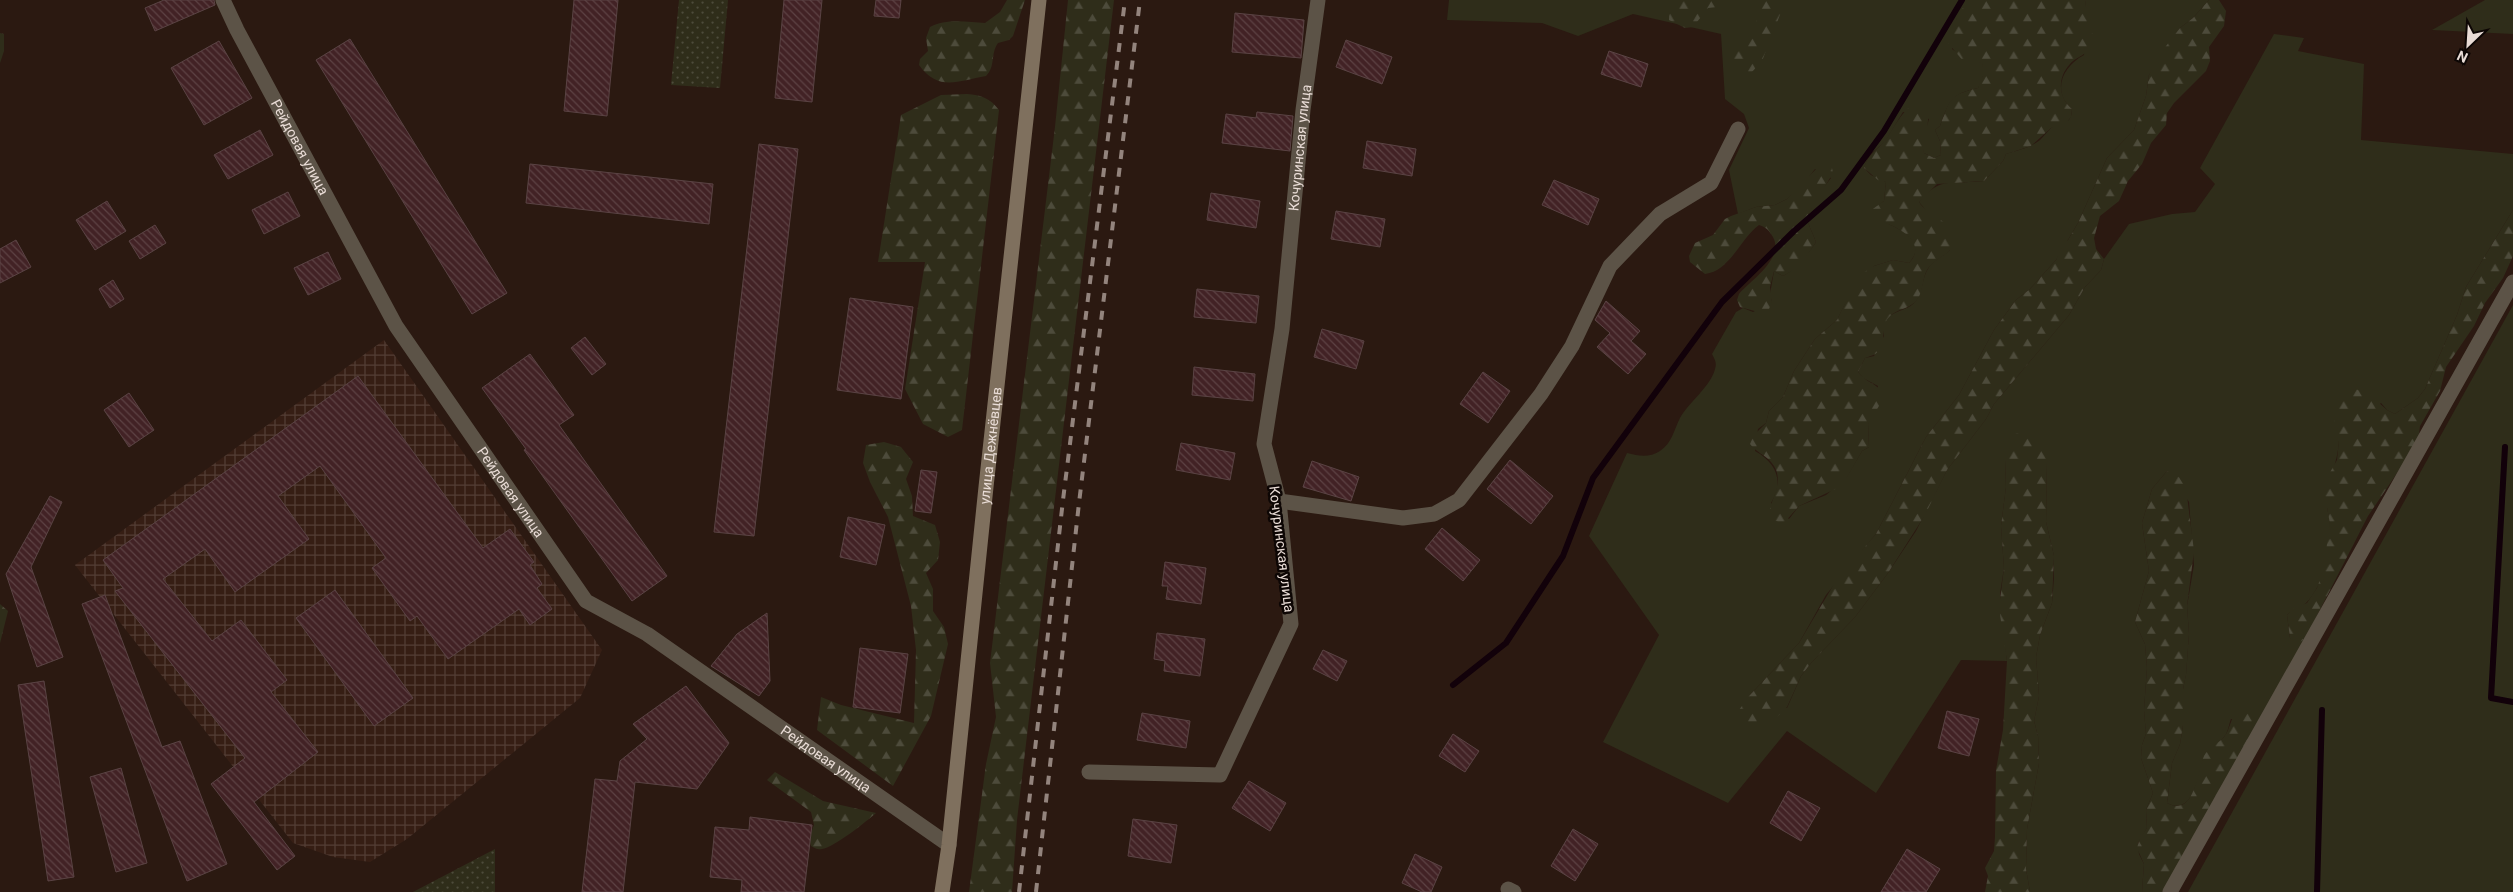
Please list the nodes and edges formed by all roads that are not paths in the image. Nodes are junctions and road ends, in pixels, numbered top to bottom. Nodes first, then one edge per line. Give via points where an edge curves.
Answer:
1 (224, 0) edge
2 (1039, 0) edge
3 (1318, 0) edge
4 (1738, 129) dead end
5 (2513, 282) edge
6 (1279, 501) junction
7 (1090, 772) dead end
8 (950, 844) junction
9 (942, 892) edge
10 (2170, 892) edge

1 - 8 street, Рейдовая улица via 237,30 396,326 586,601 647,634
2 - 8 main road, улица Дежнёвцев via 986,478
3 - 6 street, Кочуринская улица via 1282,329 1264,444
4 - 6 street via 1711,183 1660,214 1610,266 1572,346 1541,394 1459,500 1434,514 1402,518
5 - 10 street
6 - 7 street, Кочуринская улица via 1291,624 1220,775
8 - 9 main road, улица Дежнёвцев

